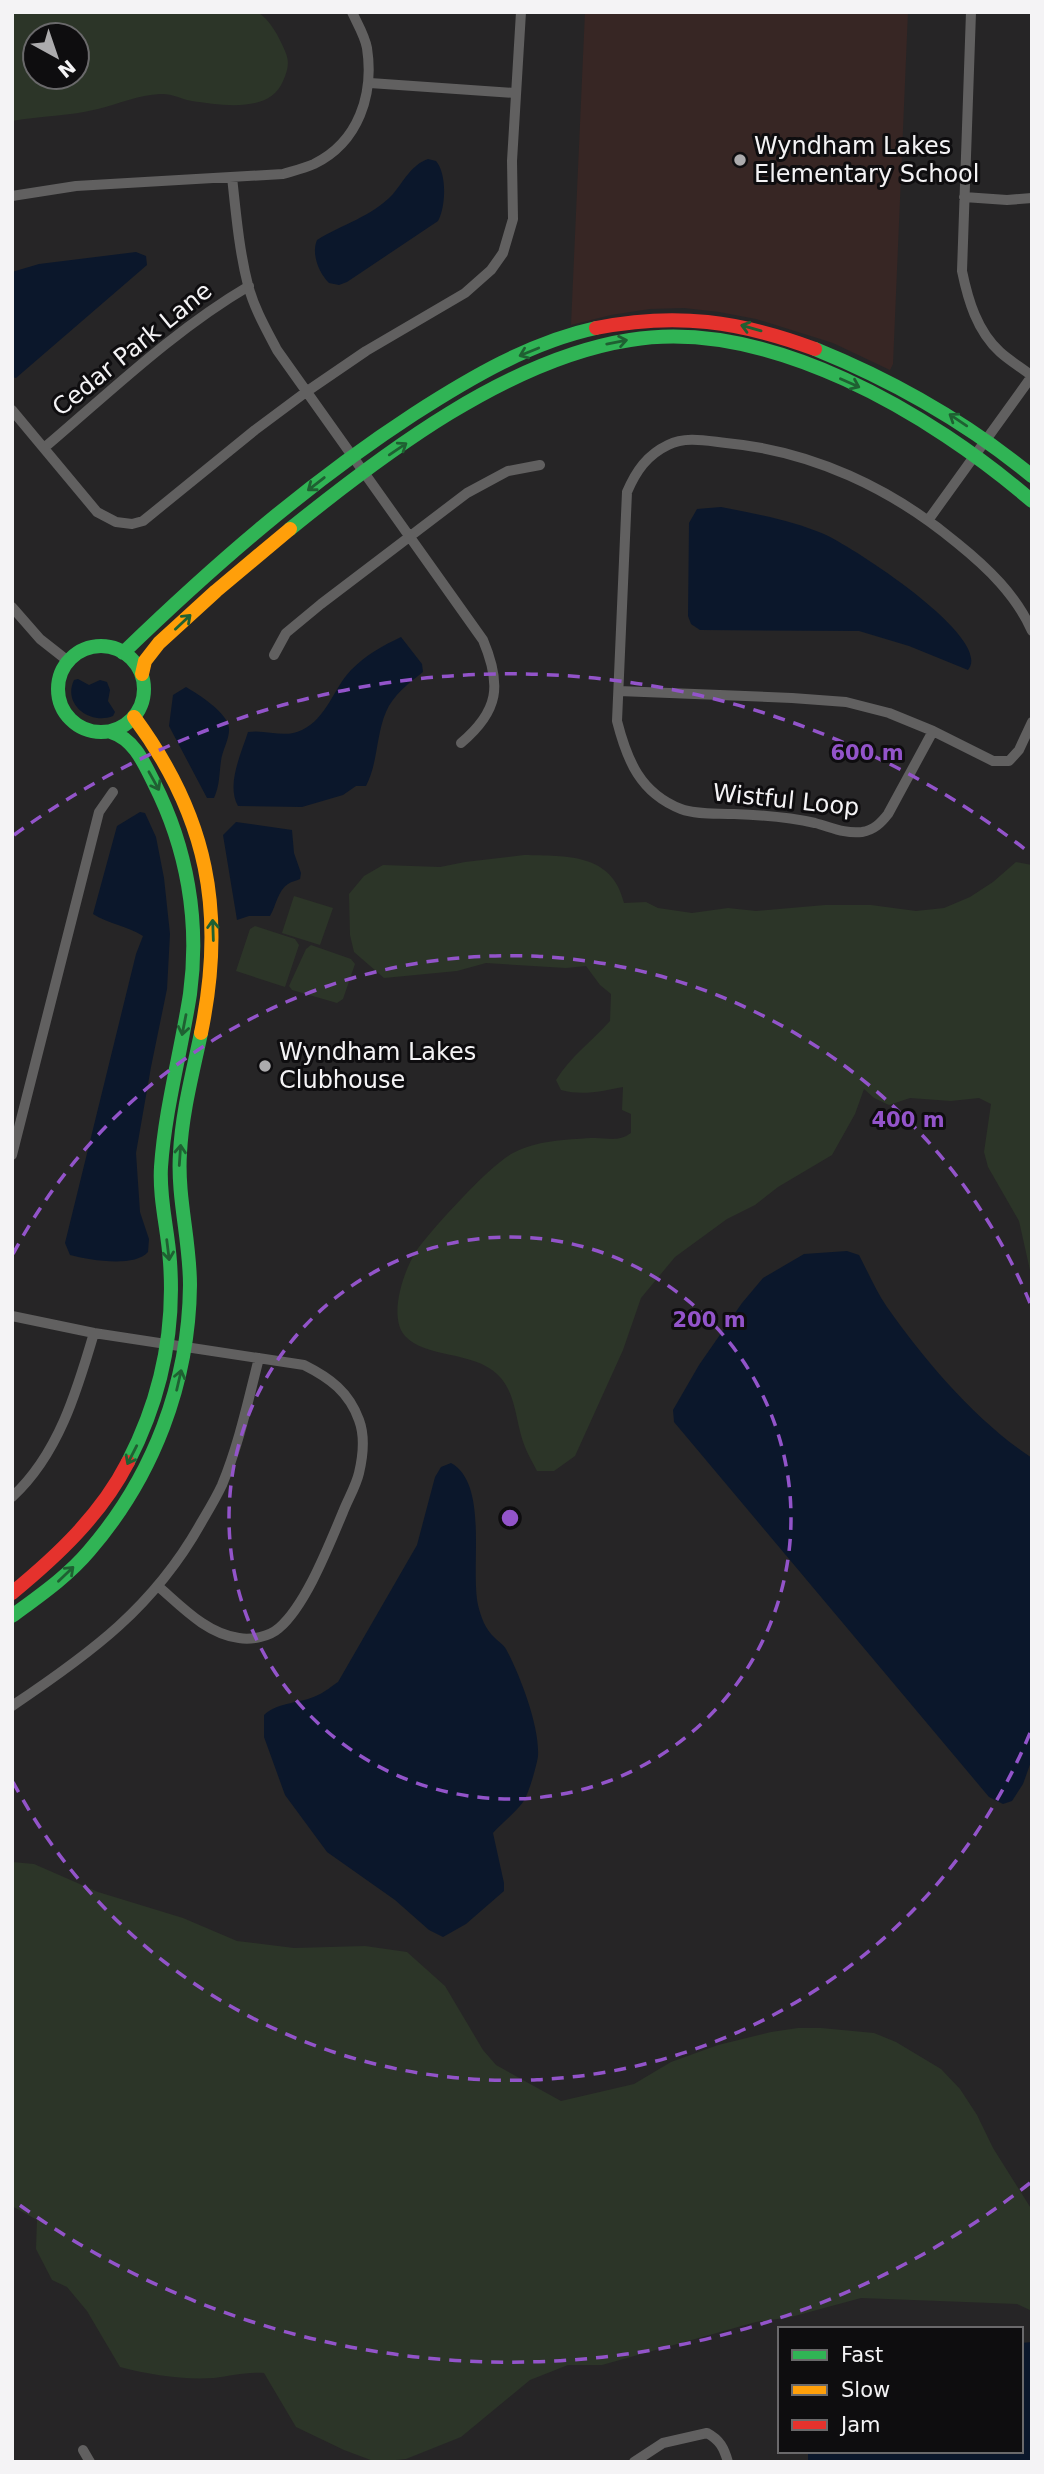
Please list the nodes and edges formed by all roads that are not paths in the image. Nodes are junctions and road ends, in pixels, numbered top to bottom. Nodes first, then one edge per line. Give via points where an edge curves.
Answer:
1 (352, 12) edge
2 (521, 12) edge
3 (971, 12) edge
4 (370, 83) junction
5 (515, 93) junction
6 (232, 177) junction
7 (12, 197) edge
8 (964, 197) junction
9 (1032, 198) edge
10 (248, 286) junction
11 (640, 321) junction
12 (642, 338) junction
13 (827, 352) junction
14 (821, 370) junction
15 (1032, 376) edge
16 (306, 392) junction
17 (12, 410) edge
18 (986, 440) junction
19 (44, 448) junction
20 (977, 454) junction
21 (352, 456) junction
22 (540, 465) dead end
23 (363, 472) junction
24 (1032, 476) edge
25 (1032, 501) edge
26 (929, 519) junction
27 (409, 536) junction
28 (12, 607) edge
29 (1032, 631) edge
30 (123, 653) junction
31 (274, 655) dead end
32 (68, 662) junction
33 (142, 674) junction
34 (619, 691) junction
35 (134, 717) junction
36 (1032, 722) edge
37 (933, 731) junction
38 (111, 732) junction
39 (461, 743) dead end
40 (113, 792) dead end
41 (191, 979) junction
42 (210, 984) junction
43 (12, 1155) edge
44 (12, 1316) edge
45 (94, 1333) junction
46 (167, 1344) junction
47 (186, 1347) junction
48 (259, 1358) junction
49 (12, 1497) edge
50 (159, 1587) junction
51 (12, 1593) edge
52 (12, 1616) edge
53 (12, 1706) edge
54 (83, 2450) dead end
55 (90, 2462) edge
56 (634, 2462) edge
57 (728, 2462) edge

1 - 4 street via 367,45
2 - 5 street
3 - 8 street
4 - 5 street
4 - 6 street via 361,117 338,146 315,164 283,174
5 - 16 street via 513,219 497,263 465,293
6 - 7 street via 76,186
6 - 10 street
8 - 9 street
8 - 15 street via 962,271 968,302 1000,352
10 - 16 street via 277,350
10 - 19 street, Cedar Park Lane via 165,345
11 - 12 street
13 -> 11 street via 732,323
11 -> 21 street via 564,338 487,370
12 - 14 street via 727,341
23 -> 12 street via 512,379 590,348
13 - 14 street
18 -> 13 street via 924,398
14 -> 20 street via 919,417
15 - 18 street
16 - 19 street via 138,523 116,522 97,512
16 - 21 street
17 - 19 street
18 - 20 street
18 - 24 street
20 - 25 street
20 - 26 street
21 - 23 street
21 -> 30 street via 258,529
22 - 27 street via 508,471 467,493
23 - 27 street
33 -> 23 street via 152,650 200,605
26 - 29 street, Wistful Loop via 985,565 1022,609
26 - 34 street, Wistful Loop via 855,477 806,459 747,445 690,439 670,443 636,471 626,492
27 - 31 street via 286,633
27 - 39 street via 483,640 492,660 495,691 489,713
28 - 32 street
30 - 32 street via 92,647
30 - 33 street
32 - 38 street via 58,685 63,710 84,729
33 - 35 street via 145,689
34 - 37 street via 846,702
34 - 37 street, Wistful Loop via 617,721 625,753 637,776 659,796 680,809 773,815 842,832 864,832 879,825
35 - 38 street
42 -> 35 street via 212,911 194,826 169,769
36 - 37 street via 1009,761 993,761
38 -> 41 street via 129,741 138,754 177,835 193,911
40 - 43 street via 99,812
41 - 42 street
41 -> 46 street via 162,1148 161,1192 171,1286
47 -> 42 street via 190,1285 179,1170 181,1137
44 - 45 street
45 - 46 street
45 - 49 street via 77,1394 56,1438
46 - 47 street
46 -> 51 street via 149,1416 121,1476 71,1542
47 - 48 street
52 -> 47 street via 86,1555 136,1488 167,1423
48 - 50 street via 238,1441 220,1488
48 - 50 street via 304,1365 349,1397 360,1422 363,1450 359,1475 318,1568 277,1630 239,1639 201,1623
50 - 53 street via 118,1628
54 - 55 street
56 - 57 street via 663,2443 707,2433 724,2448

